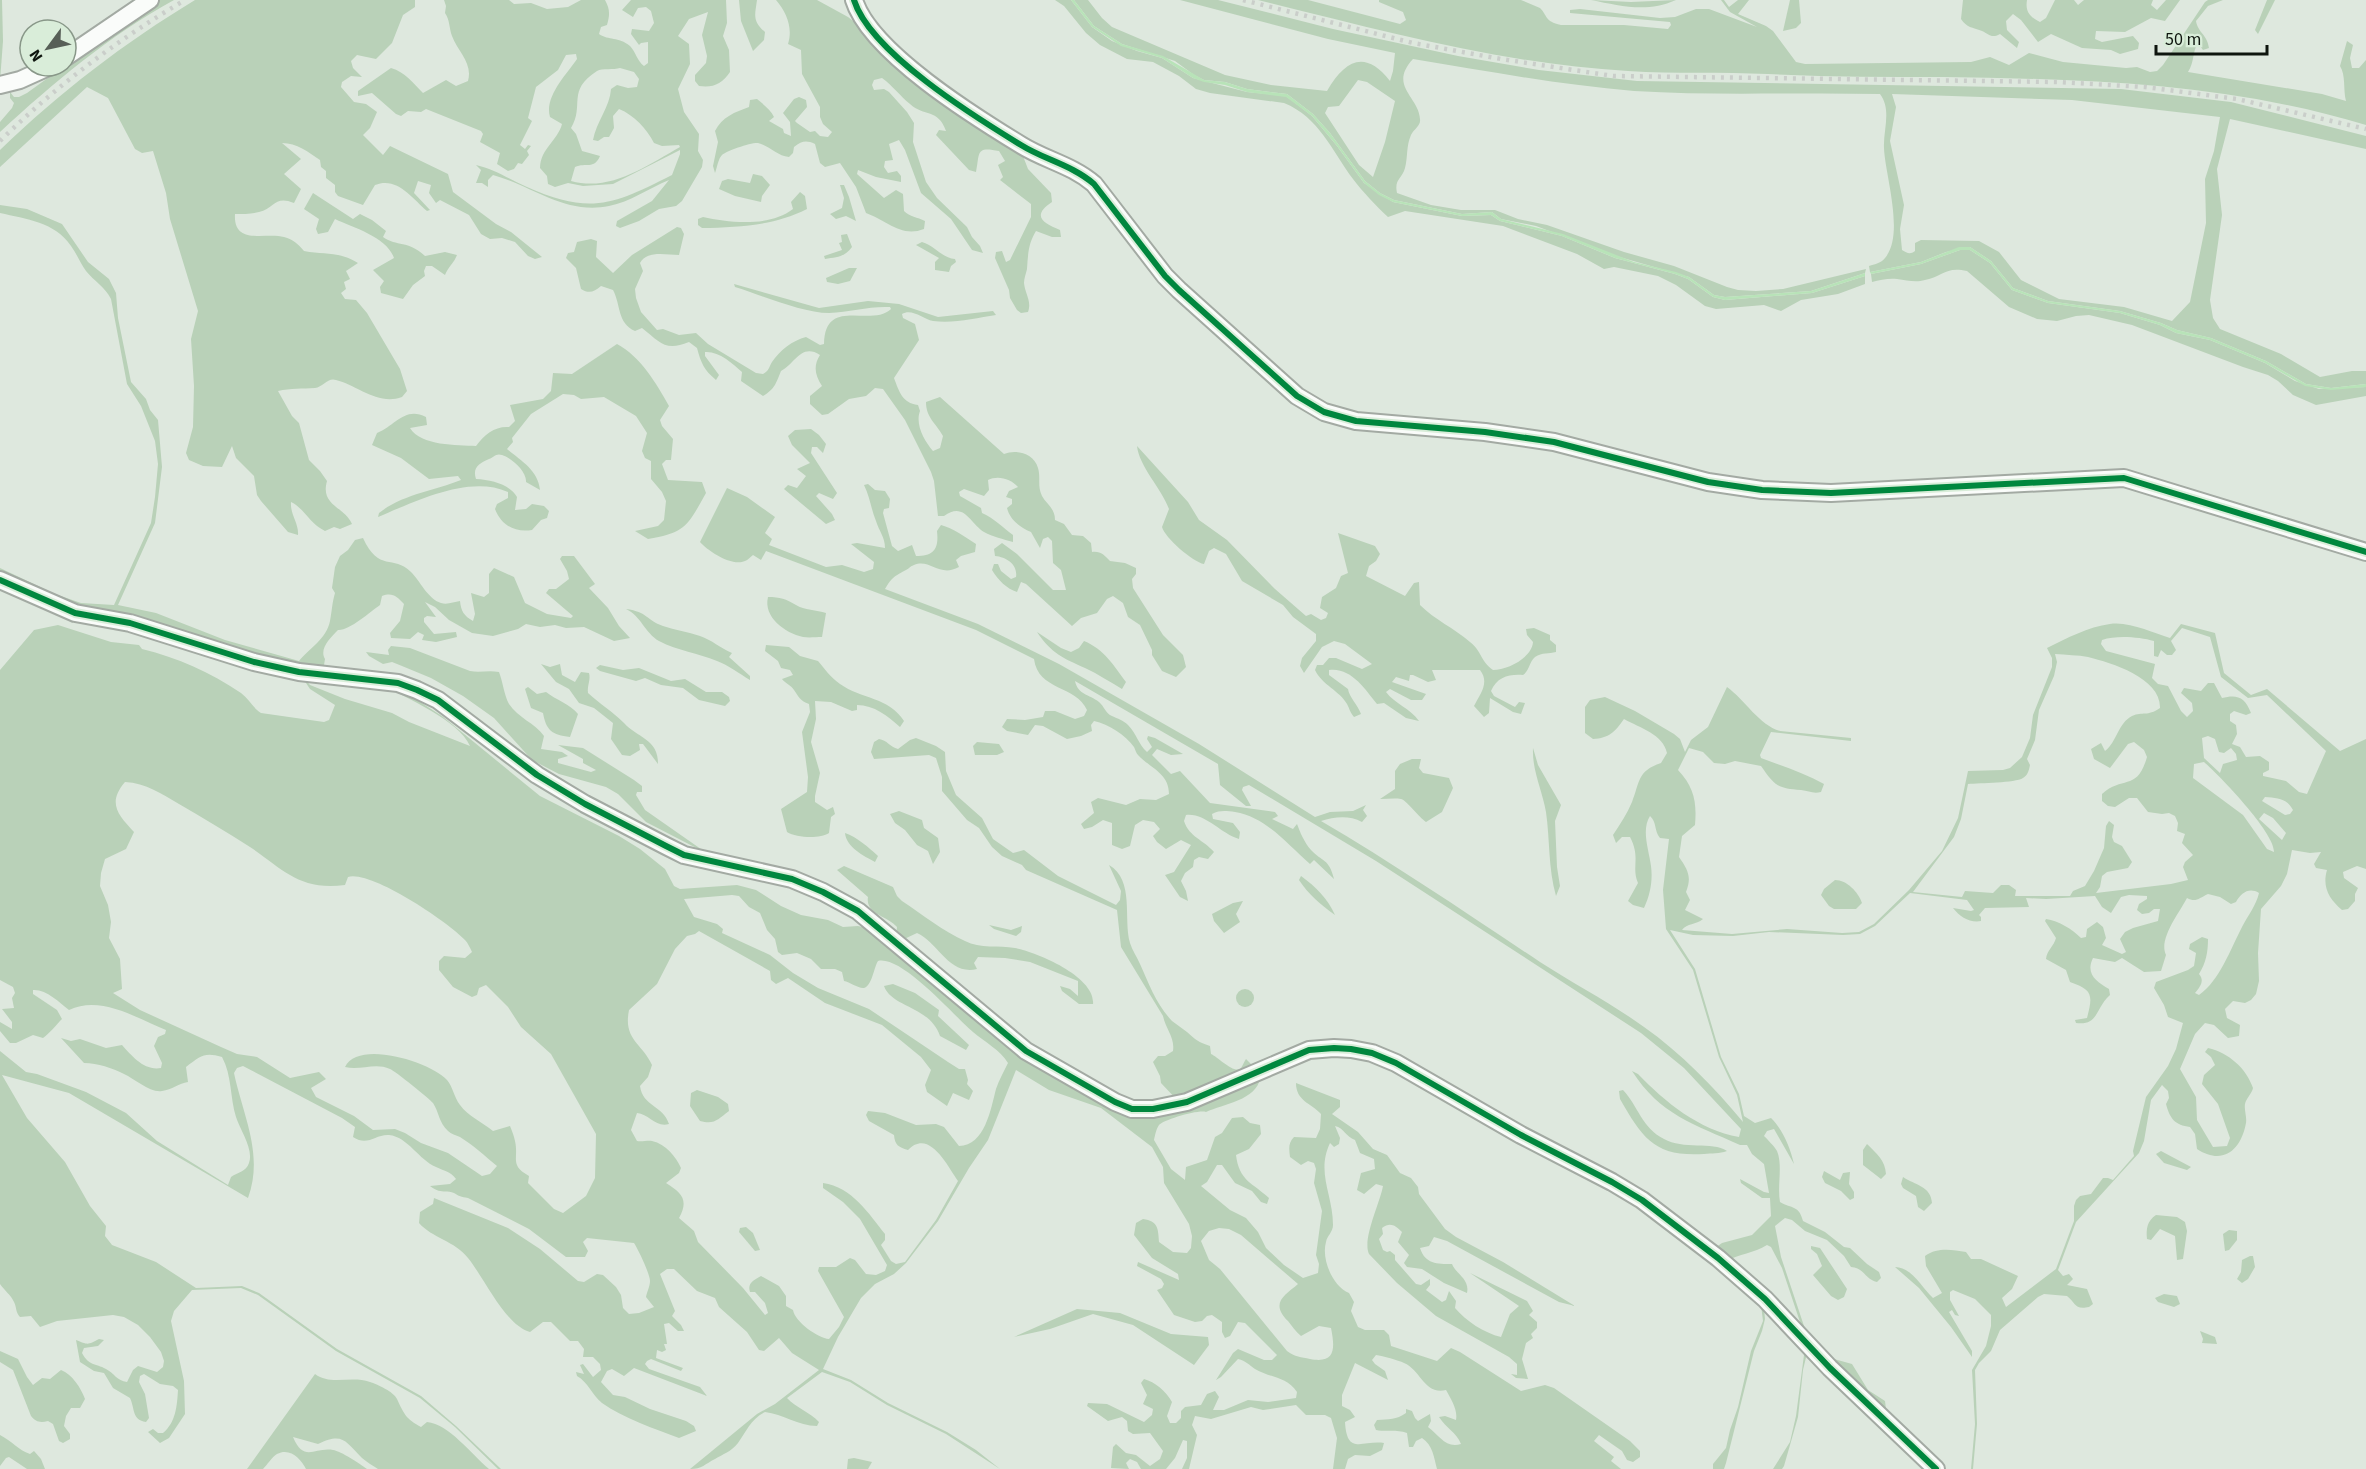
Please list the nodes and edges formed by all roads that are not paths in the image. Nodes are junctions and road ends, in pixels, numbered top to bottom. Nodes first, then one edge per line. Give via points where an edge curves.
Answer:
1 (150, 0) edge
2 (854, 0) edge
3 (78, 49) edge
4 (24, 78) edge
5 (0, 85) edge
6 (2366, 552) edge
7 (0, 580) edge
8 (1936, 1469) edge

1 - 3 street
2 - 6 street via 873,33 933,85 1021,145 1081,173 1094,184 1179,290 1297,396 1324,412 1356,422 1554,442 1708,482 1762,490 1831,493 2124,478
4 - 5 street
7 - 8 street via 75,613 130,623 254,662 299,672 398,683 417,690 438,700 537,775 666,846 684,855 792,879 858,911 1026,1051 1132,1109 1187,1102 1309,1050 1351,1049 1396,1063 1651,1207 1765,1299 1830,1368

